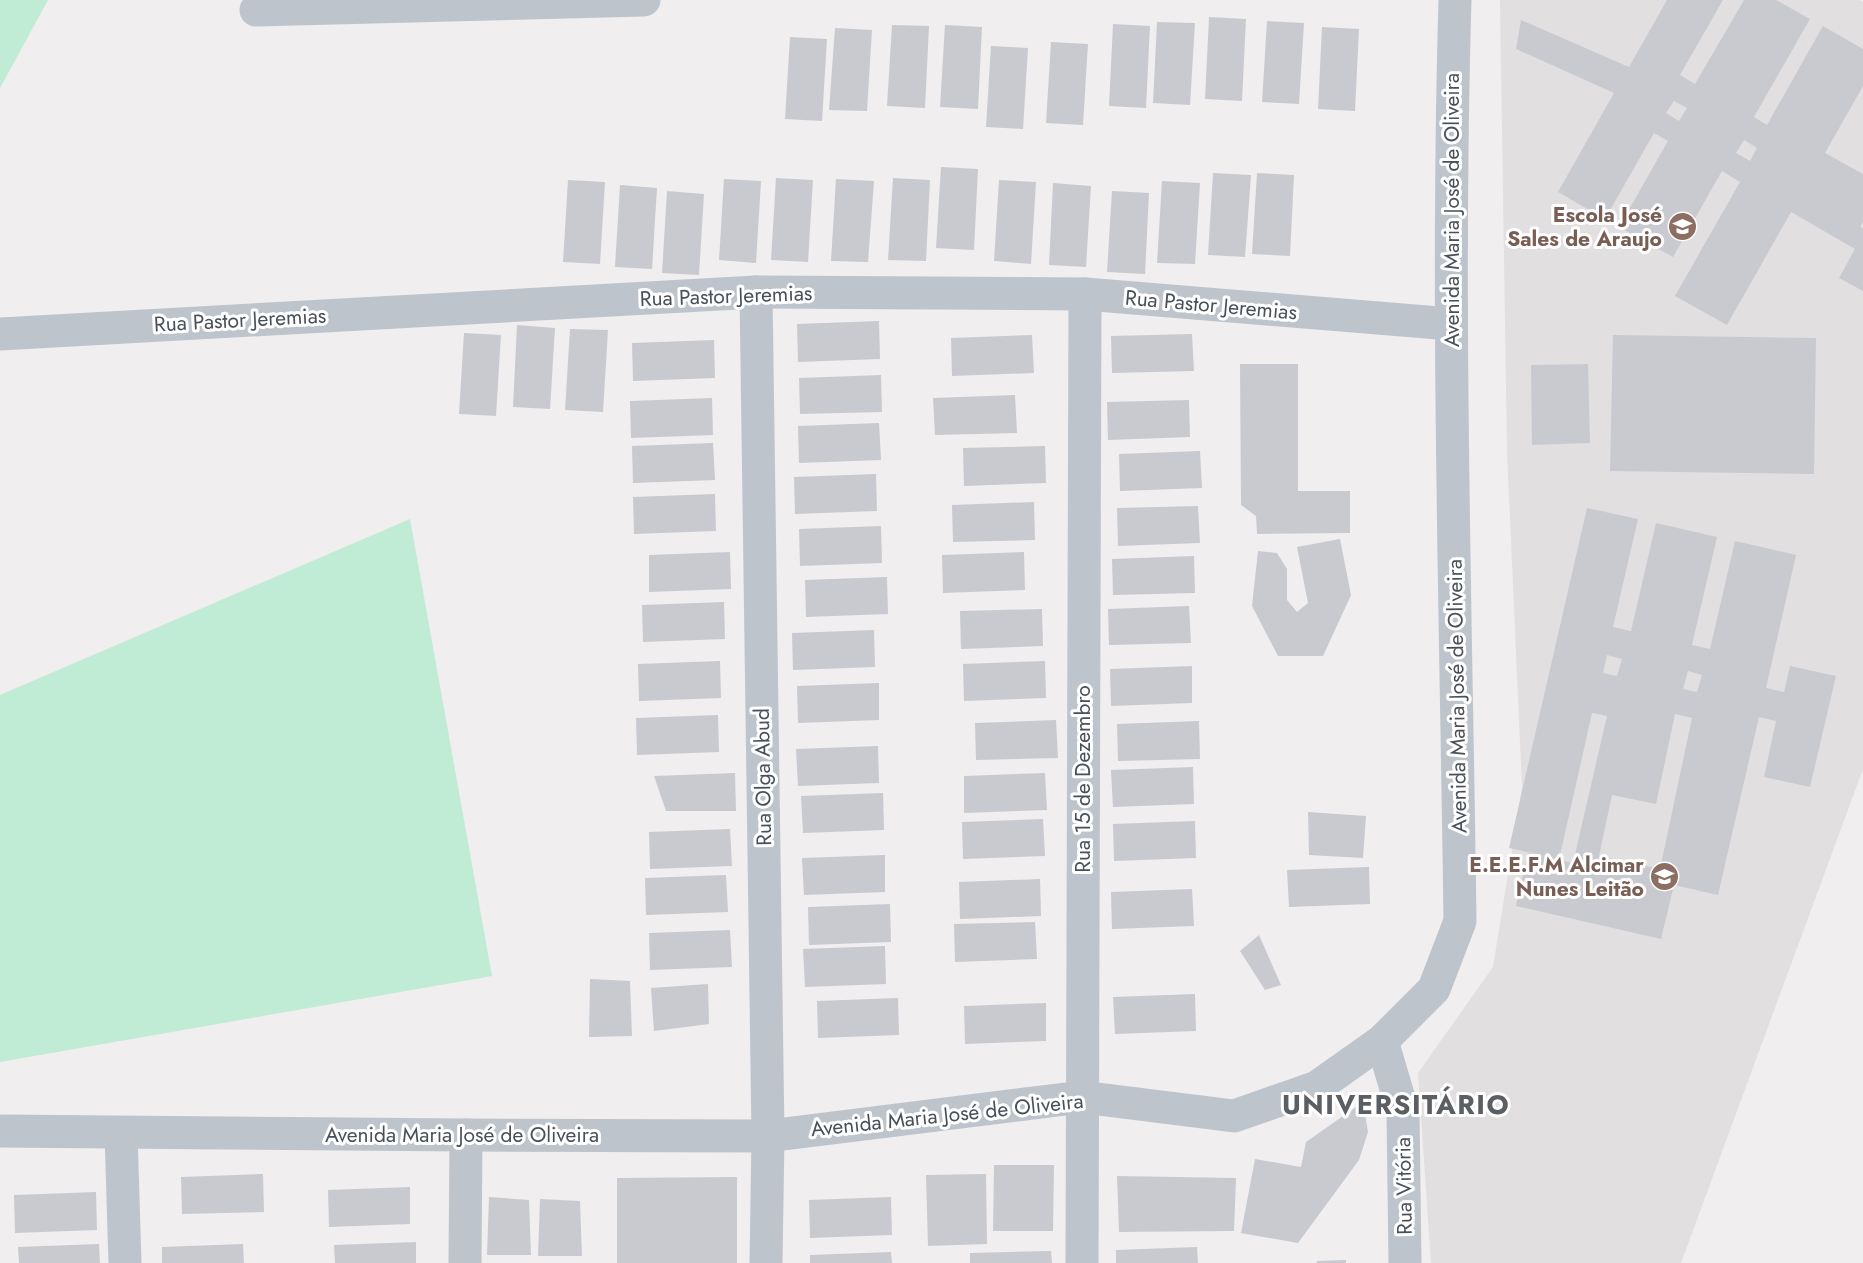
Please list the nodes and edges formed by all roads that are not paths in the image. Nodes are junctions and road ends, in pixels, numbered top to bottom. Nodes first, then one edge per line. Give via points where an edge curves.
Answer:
1 (644, 0) edge
2 (1455, 0) edge
3 (256, 10) dead end
4 (756, 292) junction
5 (1085, 294) junction
6 (1451, 324) junction
7 (0, 334) edge
8 (1382, 1041) junction
9 (1082, 1097) junction
10 (0, 1131) edge
11 (121, 1132) junction
12 (466, 1136) junction
13 (768, 1136) junction
14 (125, 1263) edge
15 (465, 1263) edge
16 (766, 1263) edge
17 (1082, 1263) edge
18 (1405, 1263) edge

1 - 3 street
2 - 6 street, Avenida Maria José de Oliveira
4 - 5 street, Rua Pastor Jeremias
4 - 7 street, Rua Pastor Jeremias
4 - 13 street, Rua Olga Abud
5 - 6 street, Rua Pastor Jeremias
5 - 9 street, Rua 15 de Dezembro
6 - 8 street, Avenida Maria José de Oliveira via 1460,921 1434,989
8 - 9 street, Avenida Maria José de Oliveira via 1317,1087 1234,1116
8 - 18 street, Rua Vitória via 1403,1112
9 - 13 street, Avenida Maria José de Oliveira
9 - 17 street, Rua 15 de Dezembro
10 - 11 street, Avenida Maria José de Oliveira
11 - 12 street, Avenida Maria José de Oliveira
11 - 14 street
12 - 13 street, Avenida Maria José de Oliveira
12 - 15 street
13 - 16 street, Rua Olga Abud

